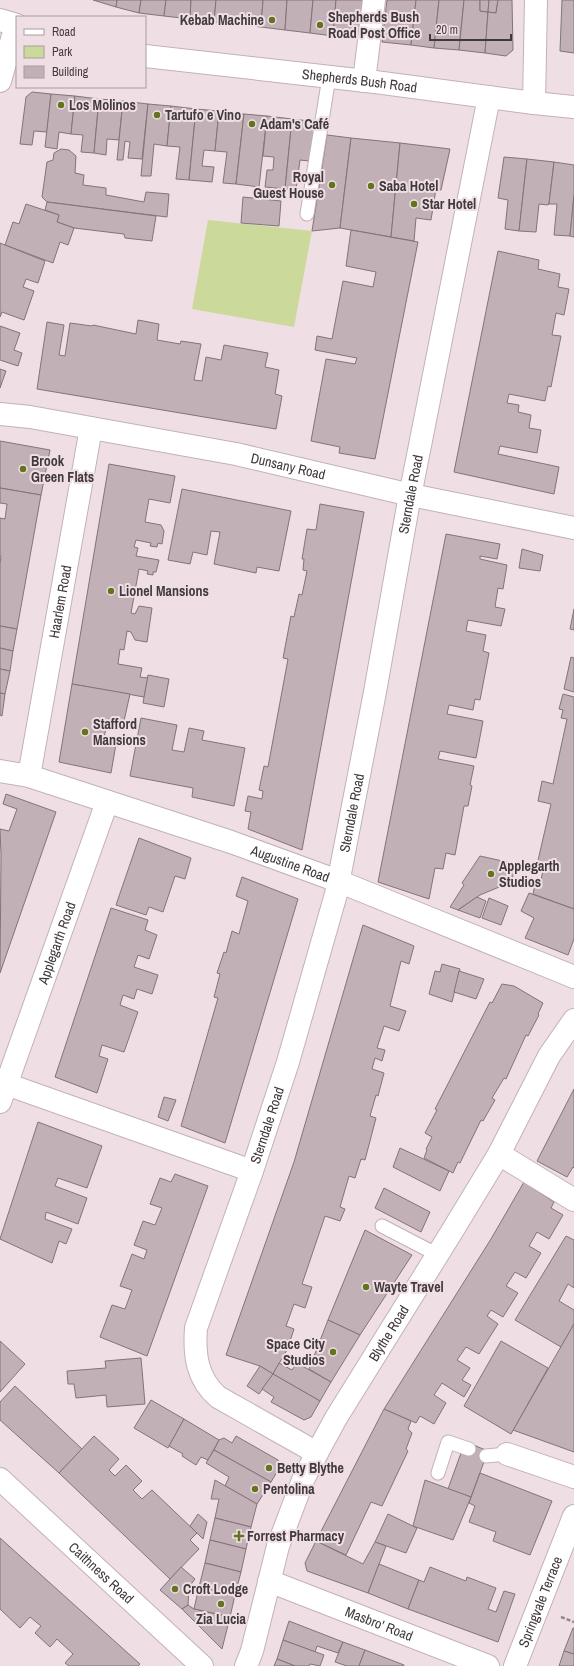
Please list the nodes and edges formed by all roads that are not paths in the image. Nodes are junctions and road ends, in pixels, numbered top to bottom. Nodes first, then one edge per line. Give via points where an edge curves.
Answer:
1 (374, 0) edge
2 (536, 0) edge
3 (11, 23) edge
4 (146, 56) edge
5 (329, 77) junction
6 (0, 81) edge
7 (364, 81) junction
8 (489, 97) junction
9 (534, 103) junction
10 (574, 107) edge
11 (307, 214) dead end
12 (0, 414) edge
13 (91, 428) junction
14 (411, 495) junction
15 (574, 528) edge
16 (0, 771) edge
17 (30, 776) junction
18 (107, 802) junction
19 (338, 881) junction
20 (574, 976) edge
21 (574, 1020) edge
22 (3, 1093) edge
23 (499, 1154) junction
24 (252, 1171) junction
25 (574, 1200) edge
26 (382, 1226) dead end
27 (438, 1255) junction
28 (469, 1449) dead end
29 (317, 1453) junction
30 (496, 1455) dead end
31 (438, 1473) dead end
32 (574, 1477) edge
33 (0, 1479) edge
34 (574, 1516) edge
35 (270, 1581) junction
36 (202, 1666) edge
37 (246, 1666) edge
38 (488, 1666) edge
39 (515, 1666) edge

1 - 7 street
2 - 9 street
3 - 6 street
4 - 5 street, Shepherds Bush Road
5 - 7 street, Shepherds Bush Road
5 - 11 lane
7 - 8 street, Shepherds Bush Road
8 - 9 street, Shepherds Bush Road
8 - 14 street, Sterndale Road
9 - 10 street, Shepherds Bush Road
12 - 13 street, Dunsany Road via 30,416
13 - 14 street, Dunsany Road via 236,454
13 - 17 street, Haarlem Road
14 - 15 street, Dunsany Road
14 - 19 street, Sterndale Road
16 - 17 street, Augustine Road
17 - 18 street, Augustine Road
18 - 19 street, Augustine Road via 231,842
18 - 22 street, Applegarth Road
19 - 20 street, Augustine Road
19 - 24 street, Sterndale Road via 288,1062
21 - 23 street, Blythe Road via 549,1056
22 - 24 street, Applegarth Road
23 - 25 street
23 - 27 street, Blythe Road
24 - 29 street, Sterndale Road via 196,1328 197,1360 202,1377 209,1389 218,1397
26 - 27 lane
27 - 29 street, Blythe Road
28 - 31 lane via 448,1442
29 - 35 street, Blythe Road via 303,1480 286,1524
30 - 32 street
33 - 36 street, Caithness Road
34 - 39 street, Springvale Terrace
35 - 37 street, Blythe Road
35 - 38 street, Masbro' Road

